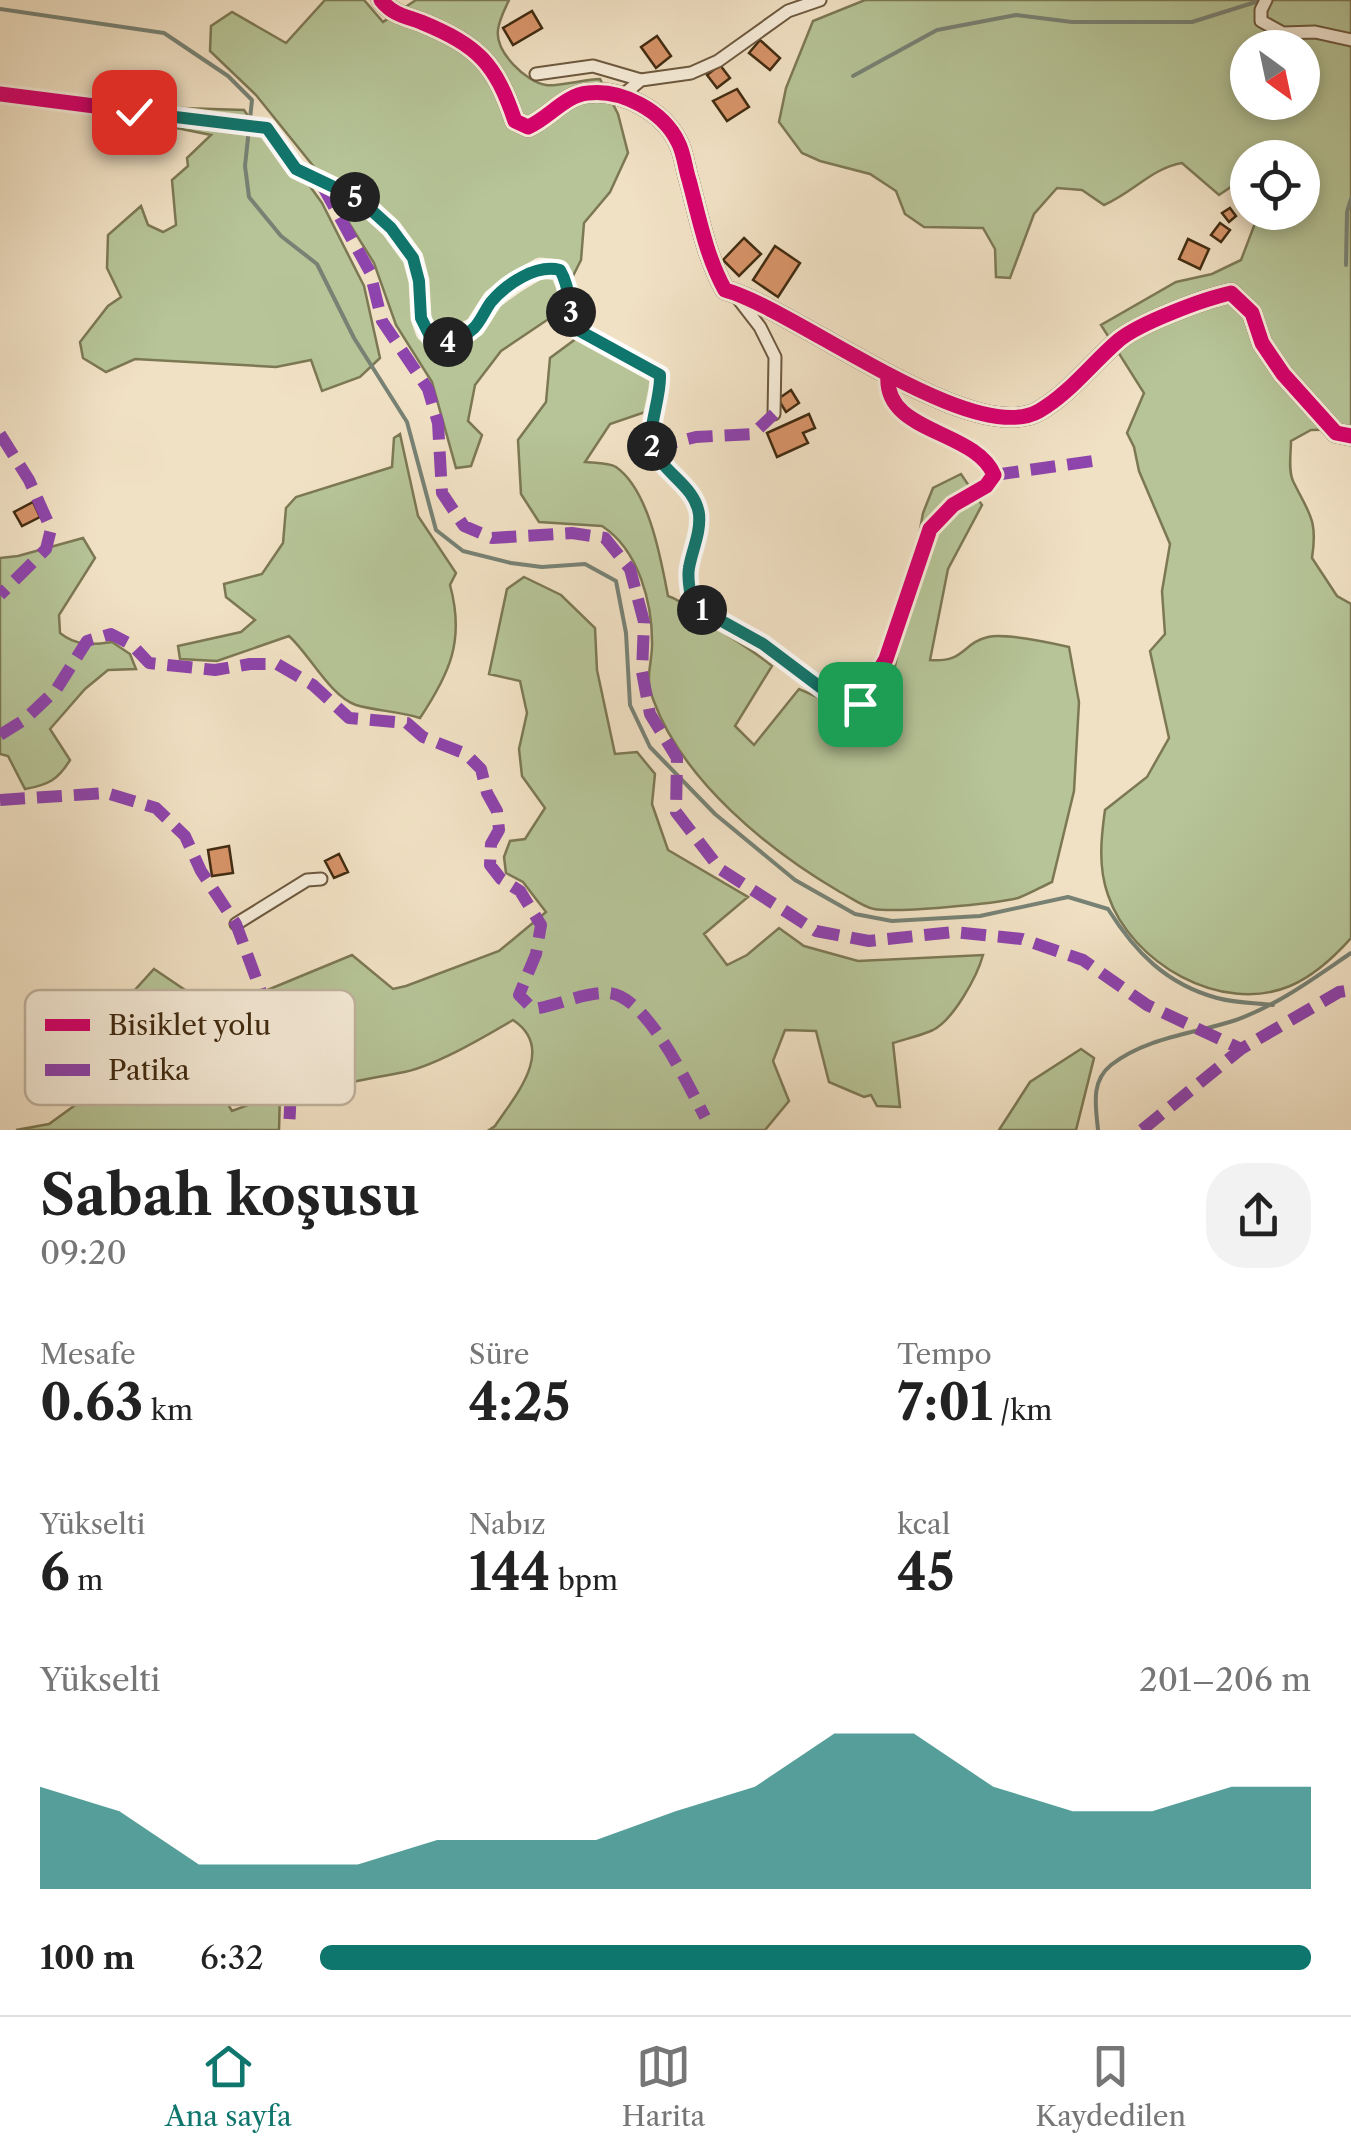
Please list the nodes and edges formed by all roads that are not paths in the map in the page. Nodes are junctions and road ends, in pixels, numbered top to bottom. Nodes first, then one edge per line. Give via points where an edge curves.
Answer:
1 (382, 0) edge
2 (820, 0) edge
3 (1266, 0) edge
4 (1351, 40) edge
5 (536, 74) dead end
6 (641, 80) junction
7 (0, 94) edge
8 (624, 94) junction
9 (734, 292) junction
10 (888, 375) junction
11 (774, 414) dead end
12 (1351, 436) edge
13 (322, 879) dead end
14 (236, 924) dead end

1 - 8 street via 400,17 480,52 516,121 528,126 586,92
2 - 6 street via 788,11 718,61 691,73
3 - 4 street via 1261,21 1283,33
5 - 6 street via 593,66
6 - 8 street
7 - 10 street via 267,128 296,169 359,199 391,228 413,258 426,332 446,343 475,327 493,299 515,283 540,268 560,270 578,330 660,375 652,448 691,494 699,514 688,570 691,599 828,693 860,704 886,659 930,529 994,476 970,450 904,414 891,400
8 - 9 street via 662,120 678,142 714,270 724,290
9 - 10 street
9 - 11 street via 774,358
10 - 12 street via 958,406 1009,419 1034,414 1124,336 1231,292 1252,313 1282,374 1336,433
13 - 14 street via 307,880

